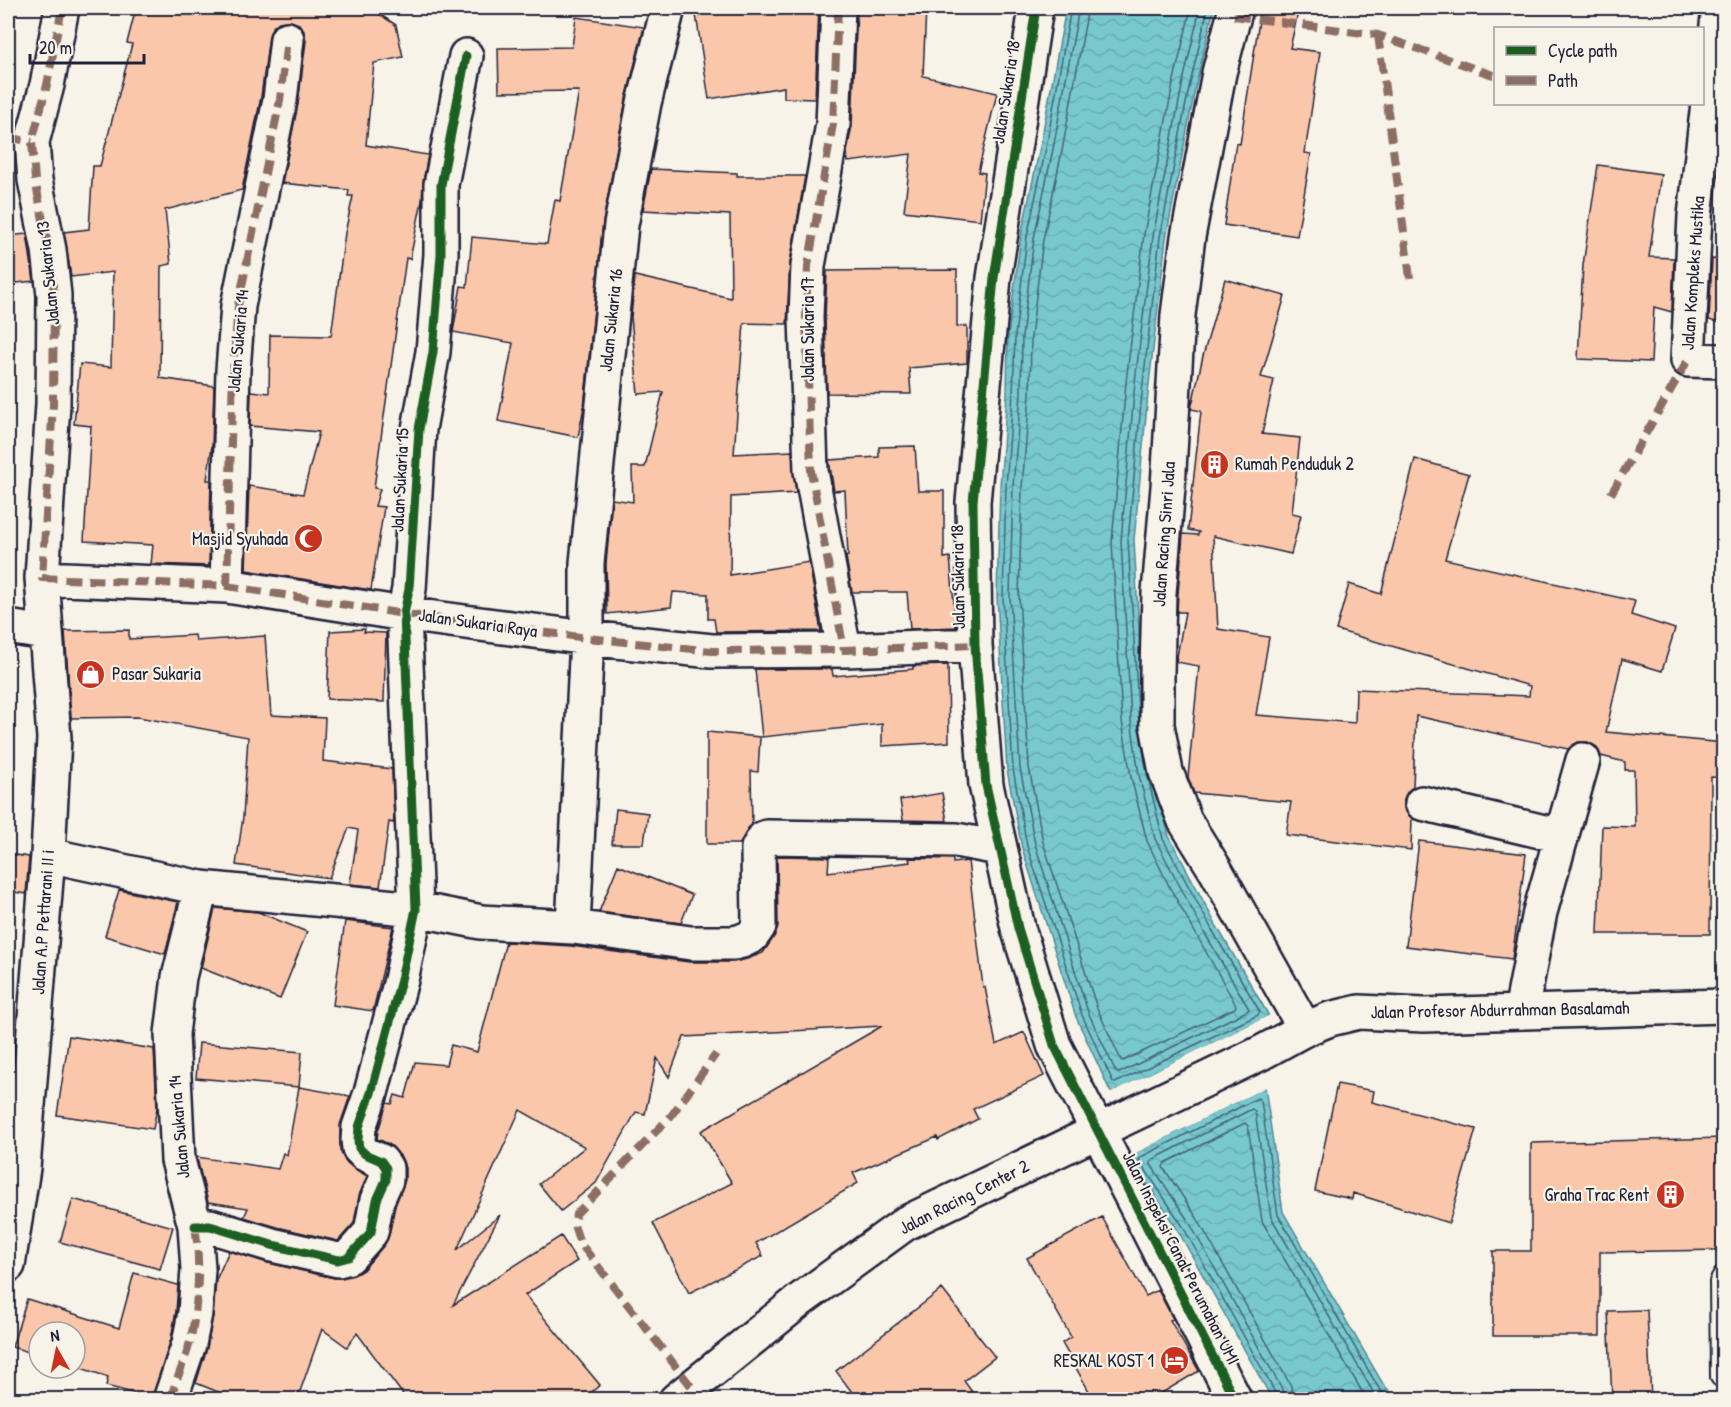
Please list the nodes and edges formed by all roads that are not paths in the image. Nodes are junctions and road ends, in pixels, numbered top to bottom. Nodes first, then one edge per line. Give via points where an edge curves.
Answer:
1 (62, 8) edge
2 (668, 8) edge
3 (838, 8) edge
4 (1036, 8) edge
5 (1236, 8) edge
6 (1719, 8) edge
7 (287, 39) dead end
8 (466, 56) dead end
9 (20, 139) edge
10 (1724, 361) edge
11 (42, 578) junction
12 (227, 586) junction
13 (404, 614) junction
14 (8, 627) edge
15 (45, 633) junction
16 (587, 638) junction
17 (975, 645) junction
18 (844, 650) junction
19 (1583, 760) dead end
20 (1422, 804) dead end
21 (1562, 836) junction
22 (999, 848) junction
23 (48, 855) junction
24 (201, 888) junction
25 (416, 909) junction
26 (573, 927) junction
27 (1724, 1006) edge
28 (1521, 1012) junction
29 (1294, 1036) junction
30 (1106, 1127) junction
31 (195, 1226) junction
32 (8, 1265) edge
33 (1724, 1274) edge
34 (1720, 1377) dead end
35 (170, 1400) edge
36 (676, 1400) edge
37 (1235, 1400) edge

1 - 9 street, Jalan Sukaria 13 via 47,85
2 - 16 street, Jalan Sukaria 16 via 644,103 621,225 587,563
3 - 18 street, Jalan Sukaria 17 via 833,124 810,256 806,317 811,471
4 - 17 street, Jalan Sukaria 18 via 995,266 982,387 973,502
5 - 29 street, Jalan Racing Sinri Jala via 1219,73 1188,237 1178,315 1160,592 1157,725 1166,772 1185,821 1216,871
6 - 10 street, Jalan Kompleks Mustika via 1695,216 1688,360
7 - 12 street, Jalan Sukaria 14 via 280,100 238,306
8 - 13 street, Jalan Sukaria 15 via 441,185 441,254 433,351 419,429 413,546
9 - 11 street, Jalan Sukaria 13 via 35,180 54,294
11 - 12 street, Jalan Sukaria Raya
11 - 15 street, Jalan A.P Pettarani II i
12 - 13 street, Jalan Sukaria Raya
13 - 16 street, Jalan Sukaria Raya
13 - 25 street, Jalan Sukaria 15
14 - 15 street
15 - 23 street, Jalan A.P Pettarani II i via 54,738
16 - 18 street, Jalan Sukaria Raya via 712,651
16 - 26 street, Jalan Sukaria 16
17 - 18 street, Jalan Sukaria Raya
17 - 22 street, Jalan Sukaria 18 via 986,785
19 - 21 street
20 - 21 street
21 - 28 street via 1540,912
22 - 26 street via 956,840 767,837 758,848 759,926 742,941 691,943
22 - 30 street, Jalan Sukaria 18 via 1018,928 1054,1045
23 - 24 street
23 - 32 street, Jalan A.P Pettarani II i via 23,1168
24 - 25 street
24 - 31 street, Jalan Sukaria 14 via 178,977 172,1034 178,1160
25 - 26 street via 481,922
25 - 31 street, Jalan Sukaria 15 via 398,991 358,1134 359,1148 386,1168 371,1232 349,1257 338,1260 210,1226
27 - 28 street, Jalan Profesor Abdurrahman Basalamah
28 - 29 street, Jalan Profesor Abdurrahman Basalamah via 1359,1012 1330,1019
29 - 30 street, Jalan Racing Center 2
30 - 36 street, Jalan Racing Center 2 via 906,1224 800,1300
30 - 37 street, Jalan Inspeksi Canal Perumahan UMI
31 - 35 street, Jalan Sukaria 14 via 195,1313
33 - 34 lane via 1719,1282

